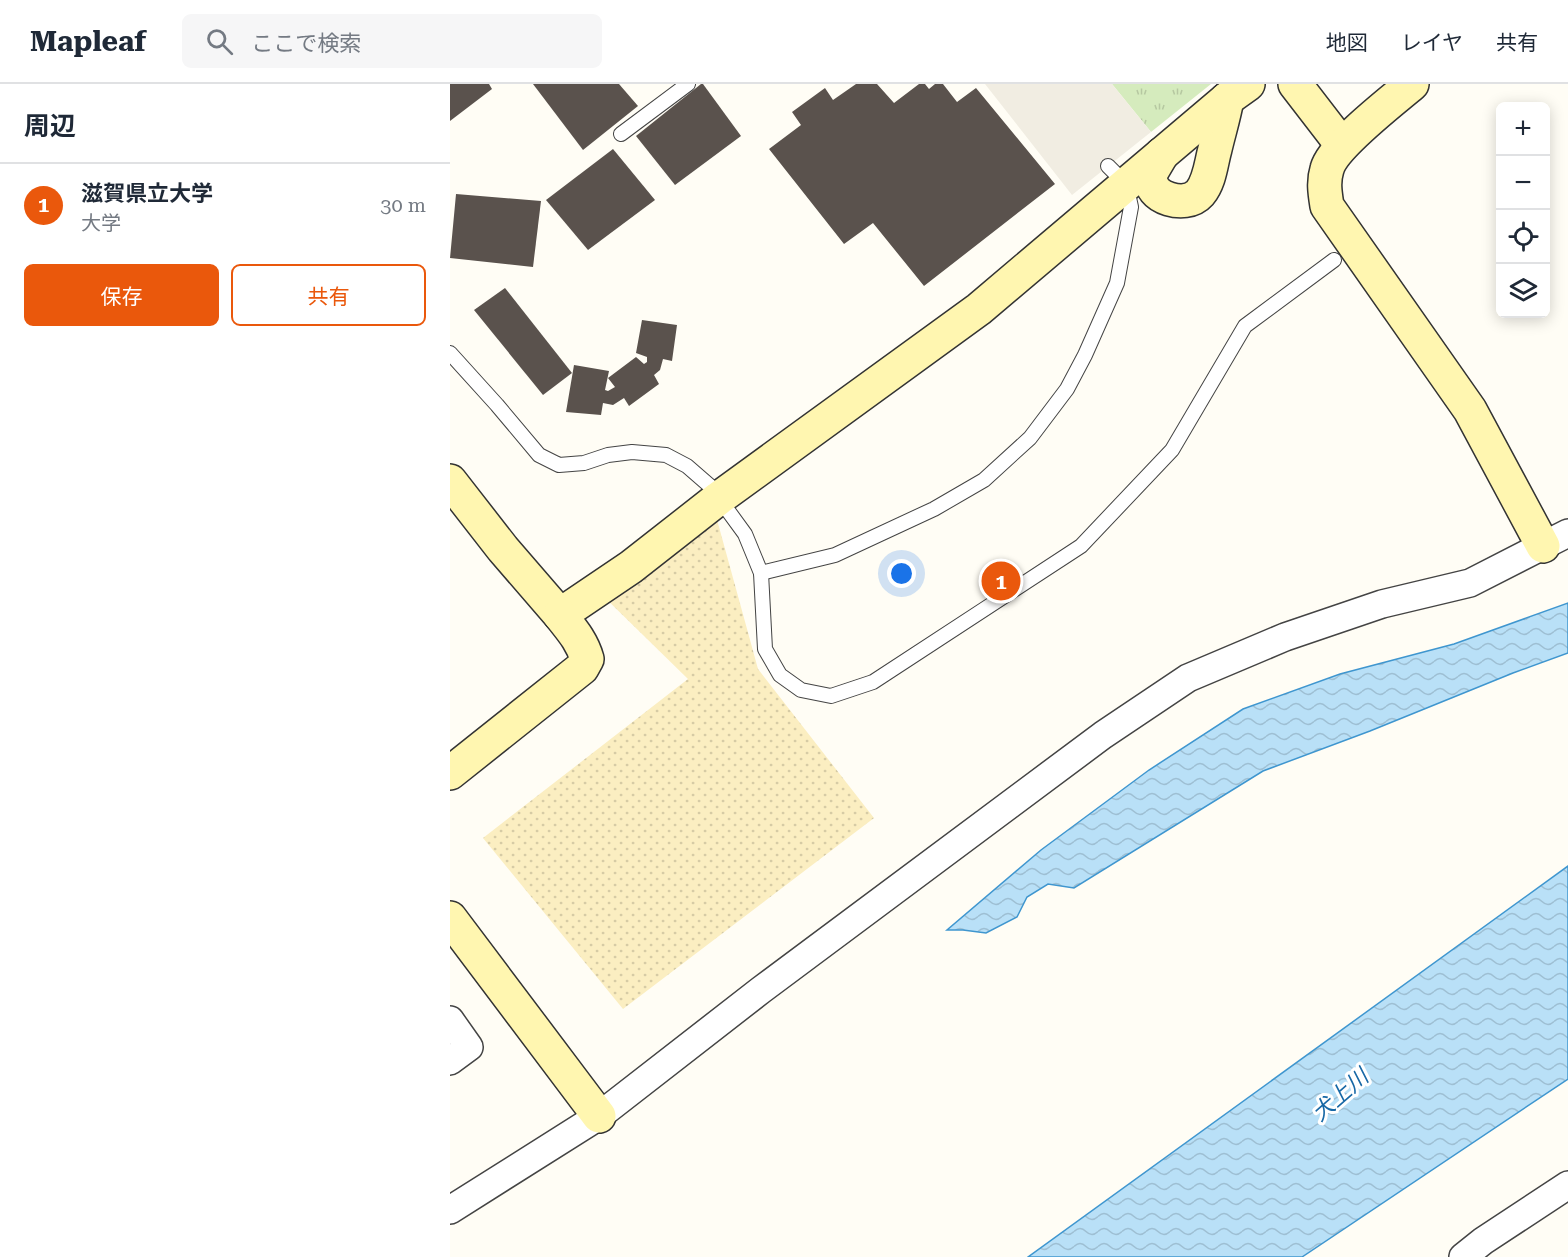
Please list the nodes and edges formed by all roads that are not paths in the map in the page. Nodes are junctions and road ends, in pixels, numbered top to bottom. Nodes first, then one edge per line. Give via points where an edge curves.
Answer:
1 (688, 84) edge
2 (1295, 84) edge
3 (1412, 84) edge
4 (1238, 91) edge
5 (621, 134) dead end
6 (1342, 145) junction
7 (1161, 154) junction
8 (1117, 175) junction
9 (1334, 260) dead end
10 (450, 353) edge
11 (454, 493) edge
12 (719, 498) junction
13 (1556, 539) edge
14 (760, 573) junction
15 (560, 615) junction
16 (450, 773) edge
17 (450, 918) edge
18 (450, 1020) edge
19 (450, 1061) edge
20 (599, 1116) junction
21 (1568, 1185) edge
22 (450, 1210) edge
23 (1462, 1257) edge

1 - 5 lane
2 - 6 street
3 - 6 street
4 - 7 street
4 - 7 street via 1211,168 1200,193 1191,200 1170,199 1152,188 1149,176
6 - 13 street via 1327,167 1327,206
7 - 8 street
8 - 12 street via 979,309
8 - 14 lane via 1131,207 1117,283 1067,389 1030,438 984,480 934,509 836,555
9 - 14 lane via 1245,326 1172,450 1081,546 873,682 831,696 801,690 780,675 765,649
10 - 12 lane via 539,455 560,465 632,452 666,455 687,466
11 - 15 street
12 - 14 lane via 745,534
12 - 15 street via 631,567
13 - 20 street via 1470,583 1382,604 1286,637 1188,678 1103,735
15 - 16 street via 584,649 587,659 582,668
17 - 20 street
18 - 19 street via 469,1047
20 - 22 street
21 - 23 street

